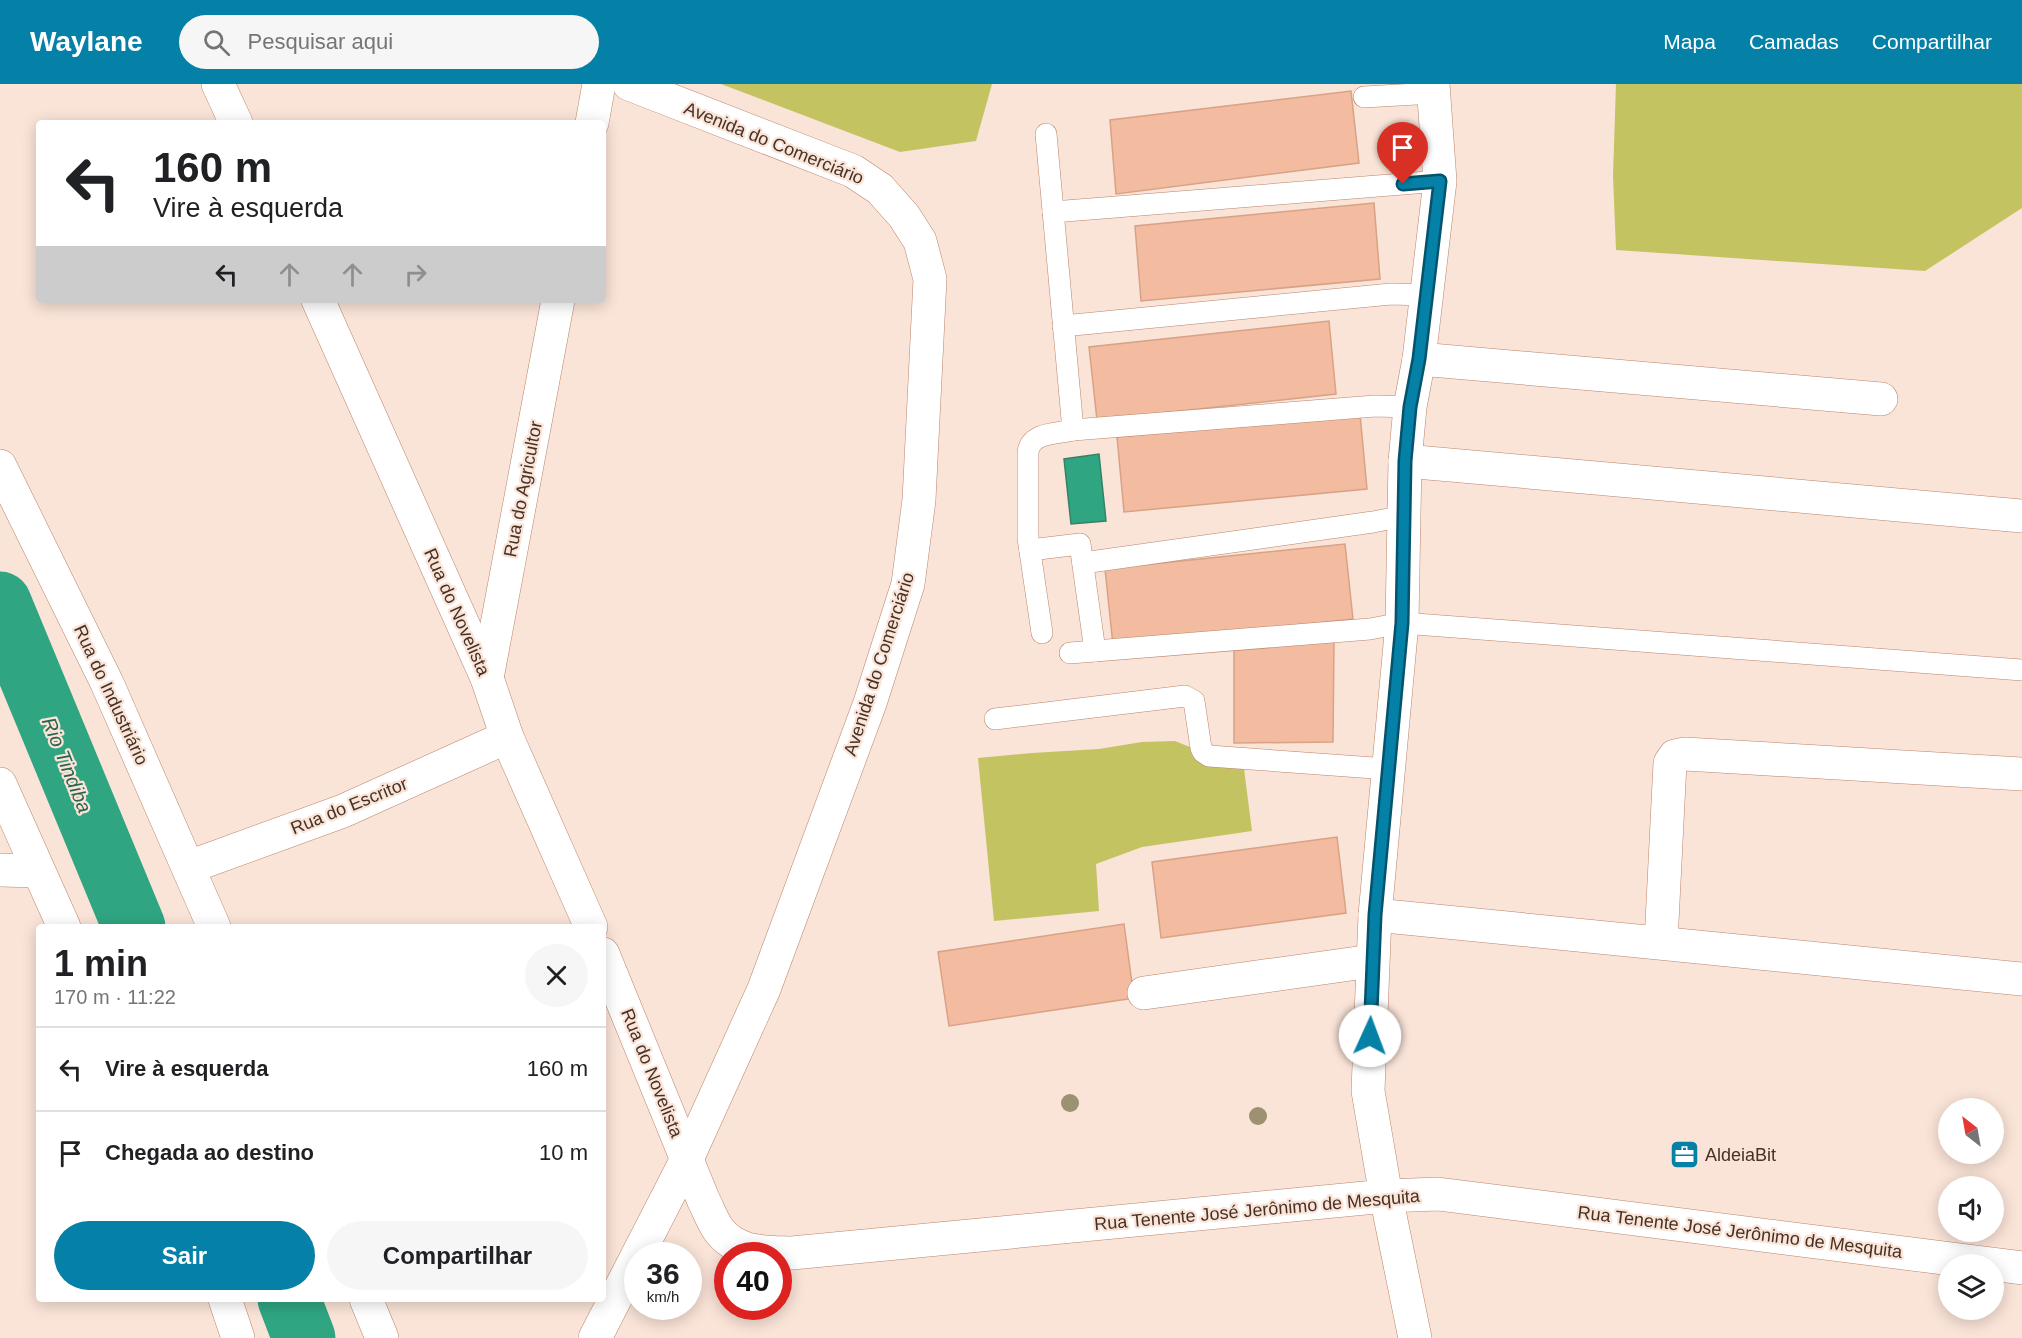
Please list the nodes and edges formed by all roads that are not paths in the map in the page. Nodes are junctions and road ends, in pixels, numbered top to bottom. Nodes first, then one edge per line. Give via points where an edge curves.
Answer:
1 (218, 84) edge
2 (599, 84) edge
3 (628, 84) edge
4 (1434, 89) edge
5 (1364, 97) dead end
6 (235, 120) edge
7 (593, 120) edge
8 (1046, 134) dead end
9 (1440, 181) junction
10 (1053, 212) junction
11 (1426, 295) junction
12 (319, 303) edge
13 (557, 303) edge
14 (1063, 326) junction
15 (1419, 359) junction
16 (1881, 399) dead end
17 (1410, 407) junction
18 (1073, 430) junction
19 (1405, 461) junction
20 (0, 466) edge
21 (1404, 516) junction
22 (2022, 516) edge
23 (1030, 550) junction
24 (1083, 563) junction
25 (1402, 623) junction
26 (1042, 633) dead end
27 (1095, 651) junction
28 (1070, 653) dead end
29 (2022, 670) edge
30 (487, 678) junction
31 (995, 719) dead end
32 (507, 737) junction
33 (1389, 769) junction
34 (2022, 774) edge
35 (0, 784) edge
36 (189, 867) junction
37 (0, 870) edge
38 (38, 872) junction
39 (1375, 915) junction
40 (63, 924) edge
41 (213, 924) edge
42 (590, 924) edge
43 (1661, 942) junction
44 (606, 961) edge
45 (1372, 961) junction
46 (2022, 979) edge
47 (1144, 993) dead end
48 (687, 1159) junction
49 (1386, 1196) junction
50 (2022, 1268) edge
51 (226, 1302) edge
52 (367, 1302) edge
53 (238, 1338) edge
54 (382, 1338) edge
55 (595, 1338) edge
56 (1415, 1338) edge

1 - 6 street
2 - 7 street
3 - 48 street, Avenida do Comerciário via 853,171 880,189 904,216 920,241 930,279 919,500 908,585 870,703 764,989
4 - 5 lane
4 - 9 street
8 - 10 lane
9 - 10 lane
9 - 11 street
10 - 14 lane
11 - 14 lane via 1391,294
11 - 15 street
12 - 30 street, Rua do Novelista
13 - 30 street, Rua do Agricultor
14 - 18 lane
15 - 16 street
15 - 17 street
17 - 18 lane via 1375,406
17 - 19 street
18 - 23 lane via 1035,438 1029,445
19 - 21 street
19 - 22 street
20 - 36 street, Rua do Industriário via 107,683
21 - 24 lane
21 - 25 street
23 - 24 lane via 1080,544
23 - 26 lane
24 - 27 lane
25 - 27 lane via 1370,629
25 - 29 lane
25 - 33 street
27 - 28 lane
30 - 32 street, Rua do Novelista
31 - 33 lane via 1185,696 1194,702 1201,748 1209,756
32 - 36 street, Rua do Escritor via 343,811
32 - 42 street, Rua do Novelista
33 - 39 street
34 - 43 street via 1675,756 1670,763
35 - 38 street
36 - 41 street, Rua do Industriário
37 - 38 street
38 - 40 street
39 - 43 street
39 - 45 street
43 - 46 street
44 - 48 street, Rua do Novelista
45 - 47 street
45 - 49 street via 1368,1091
48 - 49 street, Rua Tenente José Jerônimo de Mesquita via 718,1230 737,1246 752,1252 792,1253
48 - 55 street, Avenida do Comerciário
49 - 50 street, Rua Tenente José Jerônimo de Mesquita via 1438,1194
49 - 56 street
51 - 53 street
52 - 54 street

